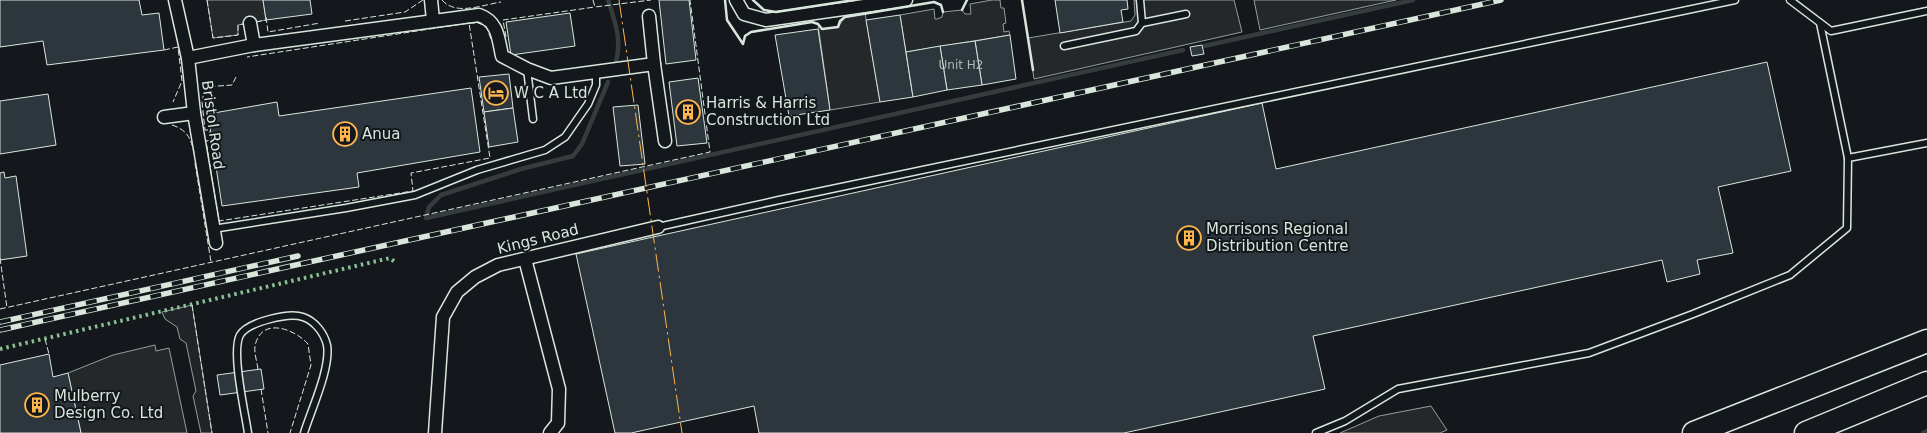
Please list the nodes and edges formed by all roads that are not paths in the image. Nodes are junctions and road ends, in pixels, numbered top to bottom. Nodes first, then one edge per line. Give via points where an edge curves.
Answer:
1 (431, 0) edge
2 (736, 0) edge
3 (906, 0) edge
4 (1140, 0) edge
5 (1735, 0) edge
6 (1790, 0) edge
7 (178, 4) edge
8 (1927, 11) edge
9 (1186, 14) dead end
10 (649, 16) dead end
11 (433, 20) junction
12 (250, 23) dead end
13 (1142, 23) junction
14 (1820, 23) junction
15 (254, 46) junction
16 (1064, 46) dead end
17 (188, 58) junction
18 (654, 64) junction
19 (527, 69) junction
20 (596, 72) junction
21 (194, 113) junction
22 (164, 117) dead end
23 (533, 119) dead end
24 (665, 141) dead end
25 (1927, 143) edge
26 (1848, 158) junction
27 (658, 227) joint
28 (213, 229) junction
29 (216, 243) dead end
30 (525, 259) junction
31 (1927, 341) edge
32 (1927, 384) edge
33 (248, 433) edge
34 (304, 433) edge
35 (436, 433) edge
36 (550, 433) edge
37 (1316, 433) edge
38 (1694, 433) edge
39 (1806, 433) edge

1 - 11 street
2 - 3 street via 744,14 766,20
4 - 13 lane
5 - 27 lane
6 - 14 lane
7 - 17 street, Bristol Road
8 - 14 lane via 1831,31
9 - 13 lane
10 - 18 street
11 - 15 street
11 - 19 street via 478,15 489,19 502,56
12 - 15 street
13 - 16 lane via 1132,33
14 - 26 lane
15 - 17 street
17 - 21 street, Bristol Road
18 - 20 street
18 - 24 street
19 - 20 street via 551,78
19 - 23 lane
20 - 28 lane via 596,85 588,104 565,137 545,150 477,170 414,195
21 - 22 street
21 - 28 street, Bristol Road
25 - 26 lane
26 - 37 lane via 1847,228 1790,275 1589,353 1398,389 1344,421
27 - 30 street, Kings Road
28 - 29 street, Bristol Road
30 - 35 street, Kings Road via 498,264 475,277 457,292 443,317
30 - 36 street via 559,389 558,423
31 - 38 highway
32 - 39 highway
33 - 34 lane via 236,350 240,335 249,326 281,316 302,316 315,324 327,346 326,366

